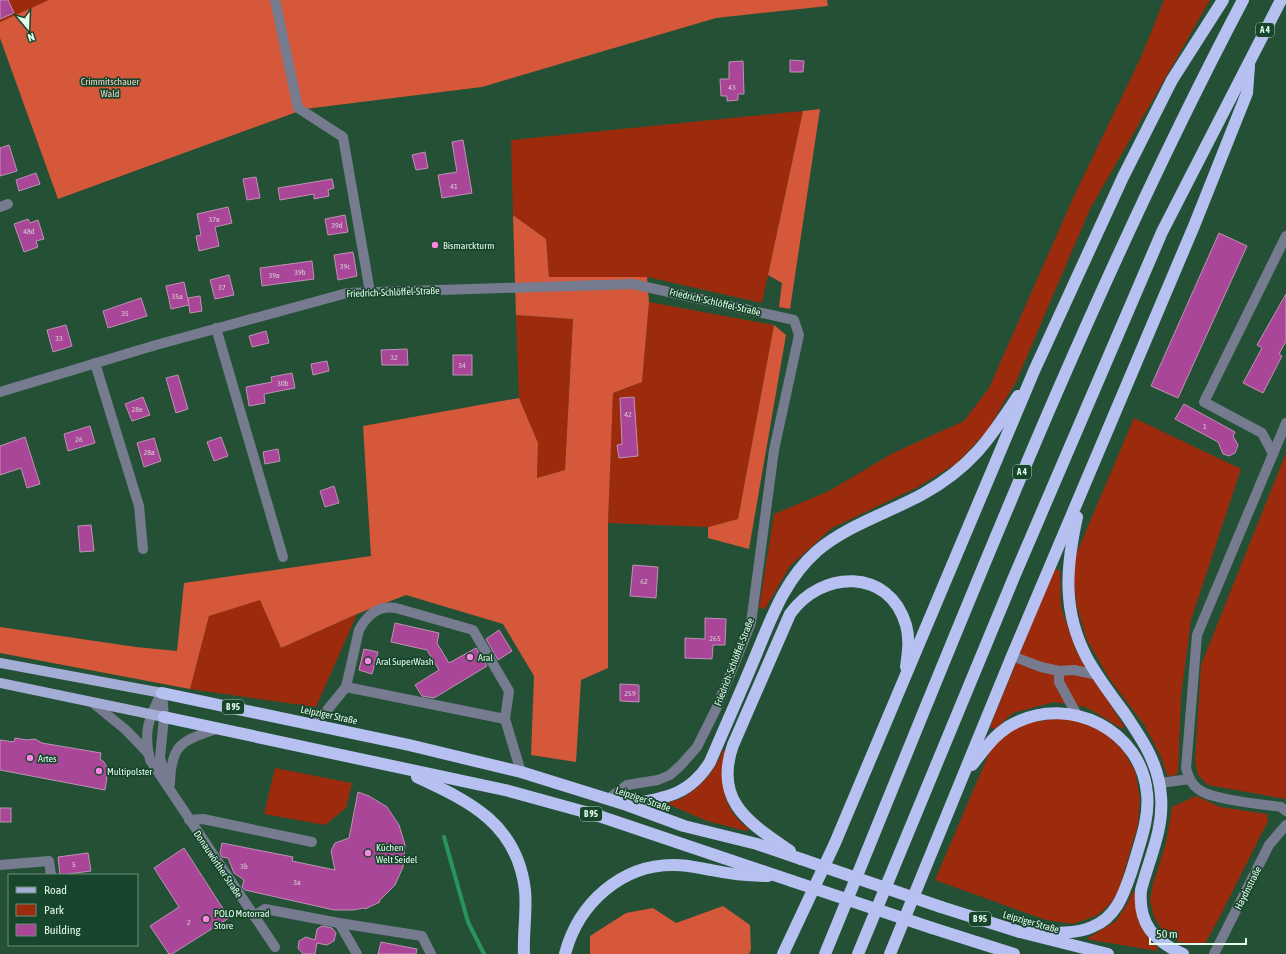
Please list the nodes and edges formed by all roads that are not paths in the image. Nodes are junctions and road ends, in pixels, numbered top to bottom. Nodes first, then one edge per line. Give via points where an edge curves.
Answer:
1 (275, 0) edge
2 (1223, 0) edge
3 (1243, 0) edge
4 (1281, 0) edge
5 (1250, 60) junction
6 (1286, 236) edge
7 (370, 292) junction
8 (216, 328) junction
9 (95, 364) junction
10 (1034, 371) junction
11 (0, 392) edge
12 (1286, 423) edge
13 (1273, 454) junction
14 (1084, 486) junction
15 (143, 549) dead end
16 (283, 557) dead end
17 (1012, 656) junction
18 (0, 663) edge
19 (1059, 671) junction
20 (1098, 675) junction
21 (905, 680) junction
22 (0, 683) edge
23 (346, 687) junction
24 (162, 693) junction
25 (93, 703) junction
26 (1077, 714) junction
27 (150, 715) junction
28 (164, 717) junction
29 (505, 719) junction
30 (315, 724) junction
31 (219, 728) junction
32 (148, 753) junction
33 (396, 767) junction
34 (520, 772) junction
35 (964, 775) junction
36 (1190, 780) junction
37 (1160, 783) junction
38 (170, 792) junction
39 (608, 799) junction
40 (627, 805) junction
41 (1286, 811) edge
42 (188, 820) junction
43 (1286, 825) edge
44 (312, 842) dead end
45 (801, 859) junction
46 (0, 865) edge
47 (51, 874) edge
48 (787, 879) junction
49 (254, 916) junction
50 (339, 923) junction
51 (1020, 932) junction
52 (982, 944) junction
53 (276, 947) dead end
54 (357, 954) edge
55 (431, 954) edge
56 (524, 954) edge
57 (565, 954) edge
58 (783, 954) edge
59 (825, 954) edge
60 (858, 954) edge
61 (890, 954) edge
62 (998, 954) edge
63 (1014, 954) edge
64 (1108, 954) edge
65 (1183, 954) edge
66 (1214, 954) edge

1 - 7 street via 298,108 343,137
2 - 10 highway via 1172,80 1123,177
3 - 59 highway, A 4 via 1137,213 1033,446
4 - 5 highway, A 4
5 - 14 highway via 1247,93
5 - 60 highway, A 4 via 1159,240 1017,570
6 - 13 street via 1204,402 1262,433
7 - 8 street, Friedrich-Schlöffel-Straße via 347,293
7 - 39 street, Friedrich-Schlöffel-Straße via 633,284 794,320 799,335 774,450 751,623 697,747 670,775 658,780 627,785
8 - 9 street, Friedrich-Schlöffel-Straße
8 - 16 street
9 - 11 street, Friedrich-Schlöffel-Straße
9 - 15 street via 139,506
10 - 21 highway
10 - 40 highway via 995,432 964,466 922,495 842,533 806,562 780,597 704,772 678,793
12 - 13 street
13 - 36 street via 1197,635 1186,768
14 - 17 highway
14 - 20 highway via 1068,563 1068,597 1080,642
17 - 19 street
17 - 35 highway
18 - 24 main road, Leipziger Straße / B 95
19 - 20 street via 1074,670
19 - 26 street via 1060,682
20 - 37 highway via 1138,733
21 - 45 highway via 909,646 906,624 896,605 880,590 860,582 829,584 803,598 790,614 733,745 728,776 733,798 745,818
21 - 58 highway
22 - 25 main road, B 95
23 - 29 street
23 - 29 street via 363,622 383,607 396,608 473,630 508,690
23 - 30 street
24 - 27 street
24 - 28 street
24 - 30 highway, Leipziger Straße / B 95
25 - 27 main road, B 95
25 - 32 street, Donauwörther Straße via 126,730
26 - 35 highway via 1046,713 1014,723 995,736
26 - 51 highway via 1107,727 1134,754 1147,792 1143,833 1123,896 1114,912 1107,918 1083,930
27 - 28 main road, B 95
27 - 32 street, Donauwörther Straße
28 - 31 highway, B 95
28 - 38 street, Donauwörther Straße via 160,758
29 - 34 street
30 - 34 highway, Leipziger Straße / B 95
31 - 33 highway, B 95
31 - 38 street via 185,742 175,752 171,760
32 - 38 street, Donauwörther Straße
33 - 48 highway, B 95 via 509,792 596,815
33 - 56 highway via 460,796 484,813 504,835 518,862 525,889
34 - 39 highway, Leipziger Straße / B 95
35 - 61 highway
36 - 37 street
36 - 41 street via 1197,789 1210,796 1281,807
37 - 65 highway via 1160,822 1141,890 1141,908 1146,925 1156,938 1168,948
38 - 42 street, Donauwörther Straße
39 - 40 highway, Leipziger Straße / B 95
40 - 45 highway, Leipziger Straße / B 95 via 684,826 757,844
42 - 44 street, Donauwörther Straße via 203,819
42 - 49 street, Donauwörther Straße
43 - 66 street, Haydnstraße via 1269,845
45 - 51 highway, Leipziger Straße / B 95, bridge
46 - 47 street via 49,861
48 - 52 highway, B 95, bridge
48 - 57 highway via 676,865 656,866 637,871 614,883 594,899 578,920
49 - 50 street via 264,909
49 - 53 street, Donauwörther Straße
50 - 54 street
50 - 55 street via 422,936
51 - 64 highway, Leipziger Straße
52 - 62 highway
52 - 63 highway

